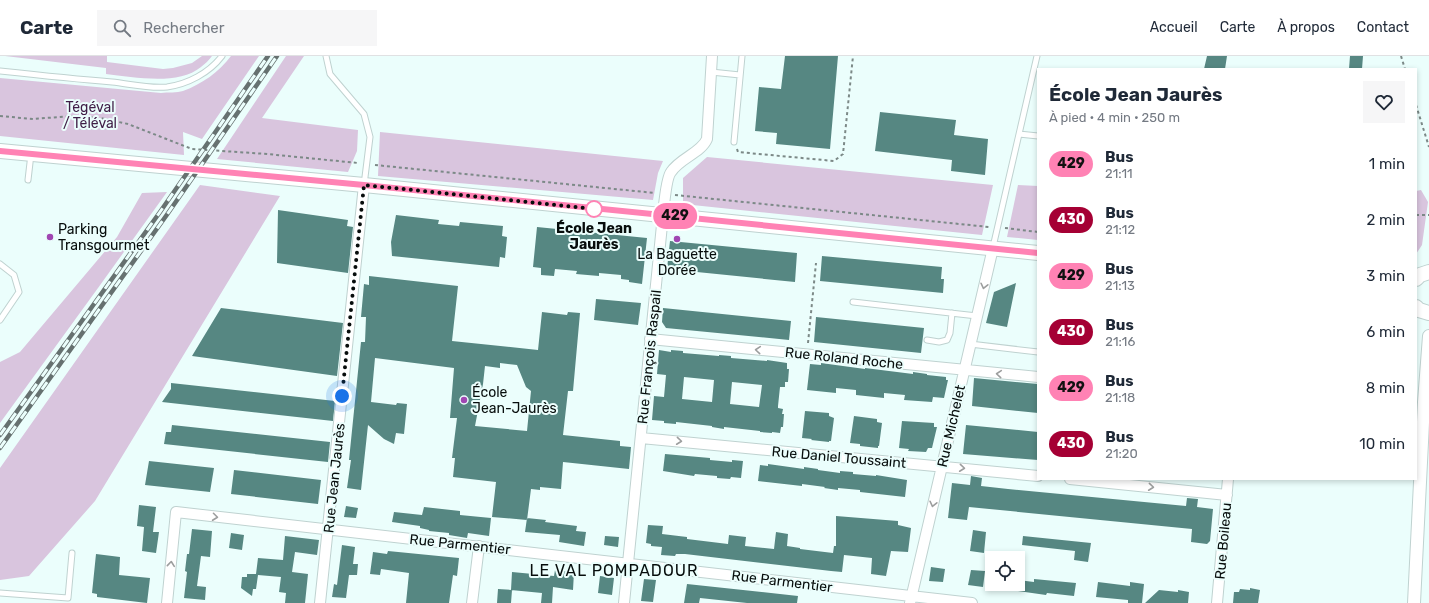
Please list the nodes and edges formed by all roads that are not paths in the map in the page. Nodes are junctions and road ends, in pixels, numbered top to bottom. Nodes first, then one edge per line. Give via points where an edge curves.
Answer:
1 (222, 56) edge
2 (326, 56) edge
3 (712, 56) edge
4 (742, 56) edge
5 (1037, 56) edge
6 (0, 71) edge
7 (711, 72) junction
8 (740, 75) junction
9 (1019, 134) junction
10 (1037, 136) edge
11 (734, 142) road end
12 (0, 151) edge
13 (31, 154) junction
14 (28, 180) dead end
15 (364, 185) junction
16 (663, 215) junction
17 (993, 248) junction
18 (1037, 253) edge
19 (0, 264) edge
20 (1429, 272) edge
21 (1417, 277) edge
22 (853, 302) dead end
23 (1417, 308) edge
24 (952, 313) junction
25 (1429, 313) edge
26 (977, 316) junction
27 (0, 320) edge
28 (1429, 336) edge
29 (650, 339) junction
30 (927, 340) dead end
31 (970, 344) junction
32 (1037, 352) edge
33 (964, 370) junction
34 (1037, 377) edge
35 (1426, 403) edge
36 (640, 438) junction
37 (942, 466) junction
38 (1037, 476) edge
39 (1080, 480) edge
40 (1228, 480) edge
41 (1227, 494) junction
42 (328, 530) junction
43 (478, 546) junction
44 (72, 553) dead end
45 (627, 563) junction
46 (0, 593) edge
47 (910, 600) edge
48 (166, 603) edge
49 (320, 603) edge
50 (472, 603) edge
51 (624, 603) edge
52 (972, 603) edge
53 (1217, 603) edge
54 (1414, 603) edge

1 - 6 lane via 198,77 166,87
2 - 15 lane via 330,74 364,114 370,137
3 - 7 street, Rue François Raspail
4 - 8 lane
5 - 9 lane
7 - 8 lane
7 - 16 street, Rue François Raspail via 707,139 705,144 669,173
8 - 11 lane
9 - 10 lane
9 - 17 lane
12 - 13 main road
13 - 14 lane
13 - 15 main road
15 - 16 main road
15 - 42 street, Rue Jean Jaurès
16 - 17 main road
16 - 29 street, Rue François Raspail
17 - 18 main road
17 -> 26 street, Rue Michelet
19 - 27 lane via 14,275 19,292
20 - 21 main road
22 - 24 lane
23 - 25 main road
24 - 26 lane
24 - 30 lane via 947,340
26 - 31 street, Rue Michelet
28 - 35 street
33 -> 29 street, Rue Roland Roche
29 - 36 street, Rue François Raspail
31 - 32 lane
31 - 33 street, Rue Michelet
34 -> 33 street, Rue Roland Roche
33 - 37 street, Rue Michelet
35 - 54 street
36 -> 37 street, Rue Daniel Toussaint
36 - 45 street, Rue François Raspail
37 -> 38 street, Rue Daniel Toussaint
37 -> 47 street, Rue Michelet
39 -> 41 street
40 - 41 street, Rue Boileau
41 - 53 street, Rue Boileau
42 - 43 street, Rue Parmentier
48 -> 42 street, Rue Parmentier via 176,512
42 - 49 street, Rue Jean Jaurès
43 - 45 street, Rue Parmentier
43 - 50 street
44 - 46 lane via 68,598
45 - 47 street, Rue Parmentier
45 - 51 street, Rue François Raspail
47 - 52 street, Rue Parmentier

